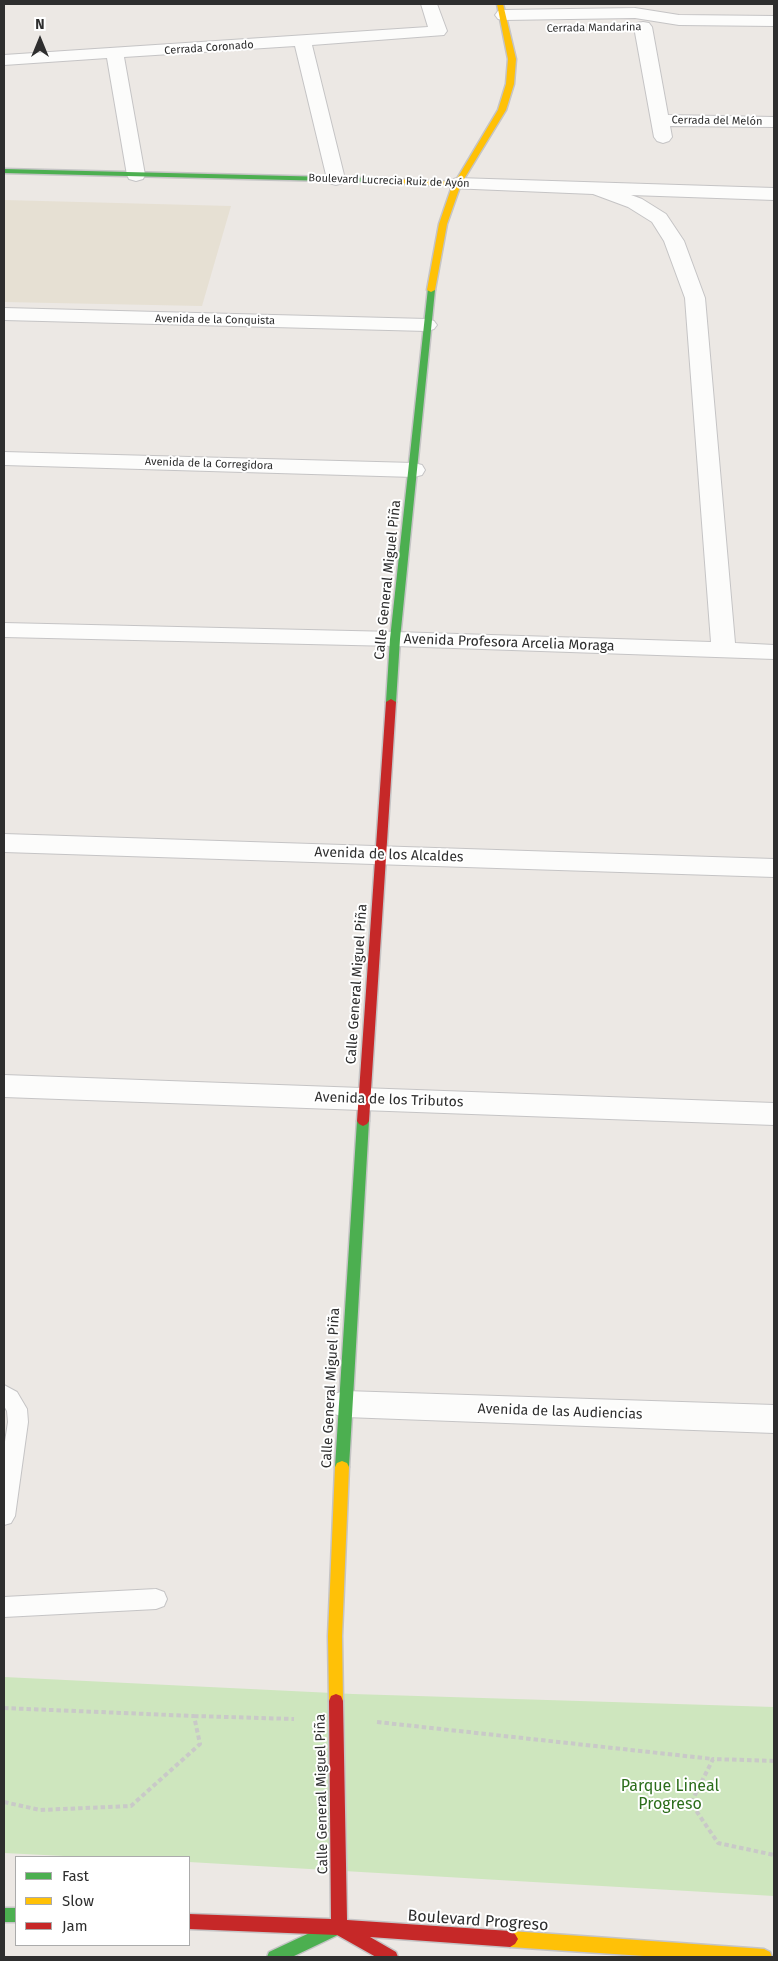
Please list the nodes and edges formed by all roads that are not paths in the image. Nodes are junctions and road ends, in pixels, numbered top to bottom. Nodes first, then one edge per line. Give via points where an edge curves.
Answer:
1 (429, 4) edge
2 (636, 15) edge
3 (504, 16) edge
4 (774, 21) edge
5 (303, 42) junction
6 (115, 54) junction
7 (4, 60) edge
8 (774, 122) edge
9 (4, 171) edge
10 (136, 174) junction
11 (336, 179) junction
12 (457, 184) junction
13 (597, 189) junction
14 (774, 194) edge
15 (4, 314) edge
16 (427, 325) junction
17 (4, 458) edge
18 (414, 470) junction
19 (4, 630) edge
20 (395, 639) junction
21 (724, 650) junction
22 (774, 652) edge
23 (4, 843) edge
24 (382, 855) junction
25 (774, 868) edge
26 (4, 1086) edge
27 (364, 1099) junction
28 (774, 1114) edge
29 (4, 1394) edge
30 (345, 1404) junction
31 (774, 1419) edge
32 (4, 1516) edge
33 (156, 1599) dead end
34 (4, 1607) edge
35 (190, 1922) edge
36 (339, 1928) junction
37 (275, 1957) edge
38 (390, 1957) edge
39 (764, 1957) edge

1 - 5 street, Cerrada Coronado via 438,31
2 - 3 street, Cerrada Mandarina
2 - 4 street, Cerrada Mandarina via 679,20
2 - 8 street, Cerrada del Melón via 662,129
3 - 12 street, Calle General Miguel Piña via 512,59 510,84 502,110
5 - 6 street, Cerrada Coronado
5 - 11 street
6 - 7 street, Cerrada Coronado
6 - 10 street
9 - 10 street, Boulevard Lucrecia Ruiz de Ayón
10 - 11 street, Boulevard Lucrecia Ruiz de Ayón
11 - 12 street, Boulevard Lucrecia Ruiz de Ayón
12 - 13 street, Boulevard Lucrecia Ruiz de Ayón
12 - 16 street, Calle General Miguel Piña via 443,224
13 - 14 street, Boulevard Lucrecia Ruiz de Ayón
13 - 21 street via 635,203 659,218 674,241 695,298
15 - 16 street, Avenida de la Conquista
16 - 18 street, Calle General Miguel Piña
17 - 18 street, Avenida de la Corregidora
18 - 20 street, Calle General Miguel Piña
19 - 20 street, Avenida Profesora Arcelia Moraga
20 - 21 street, Avenida Profesora Arcelia Moraga
20 - 24 street, Calle General Miguel Piña
21 - 22 street, Avenida Profesora Arcelia Moraga
23 - 24 street, Avenida de los Alcaldes
24 - 25 street, Avenida de los Alcaldes
24 - 27 street, Calle General Miguel Piña
26 - 27 street, Avenida de los Tributos
27 - 28 street, Avenida de los Tributos
27 - 30 street, Calle General Miguel Piña
29 - 32 lane via 17,1409 18,1422
30 - 31 street, Avenida de las Audiencias
30 - 36 street, Calle General Miguel Piña via 335,1636
33 - 34 lane
35 - 36 street, Boulevard Progreso
36 - 37 street
36 - 38 street
36 - 39 street, Boulevard Progreso

